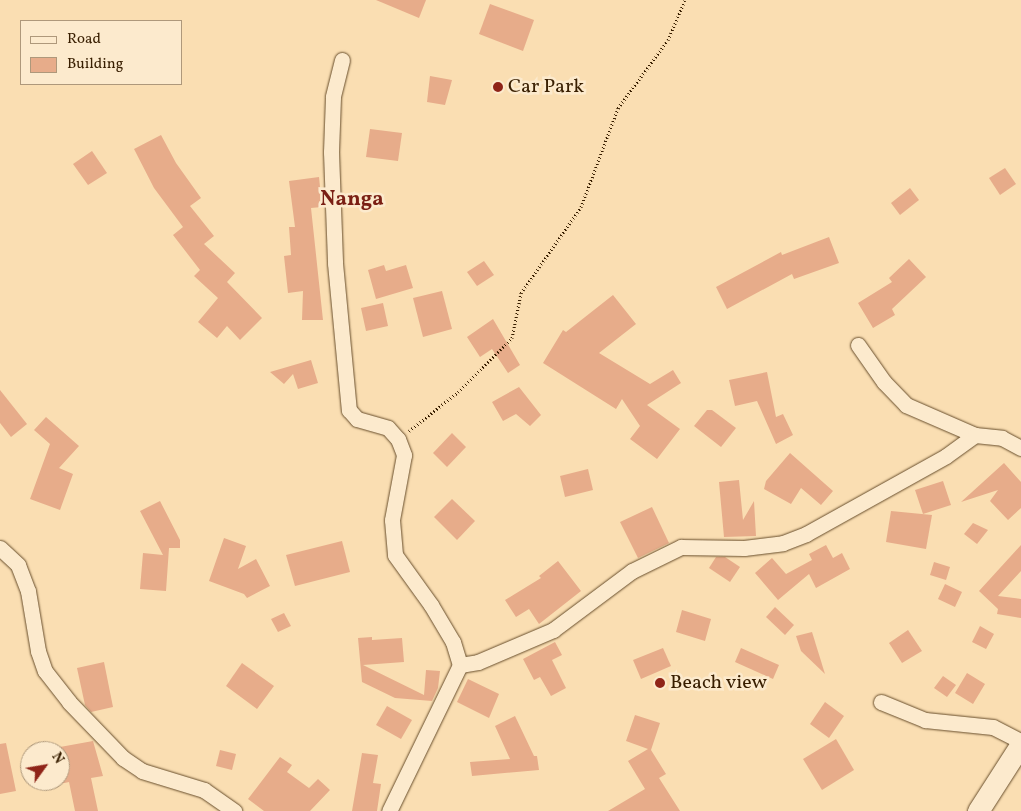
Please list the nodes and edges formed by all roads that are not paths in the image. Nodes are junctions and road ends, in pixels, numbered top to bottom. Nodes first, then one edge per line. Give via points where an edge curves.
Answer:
1 (342, 60) dead end
2 (858, 345) dead end
3 (975, 435) junction
4 (1021, 448) edge
5 (0, 548) edge
6 (460, 665) junction
7 (881, 702) dead end
8 (1021, 742) edge
9 (234, 811) edge
10 (389, 811) edge
11 (978, 811) edge

1 - 6 street via 333,97 331,152 335,263 349,410 357,418 388,428 398,439 404,454 392,520 395,555 436,612 453,642
2 - 3 street via 884,382 906,405
3 - 4 street via 1002,438
3 - 6 street via 946,456 806,534 783,543 744,548 681,547 632,571 553,630 497,656
5 - 9 street via 18,565 28,591 38,651 45,671 69,702 123,758 142,771 204,790
6 - 10 street
7 - 8 street via 925,720 993,727
8 - 11 main road

